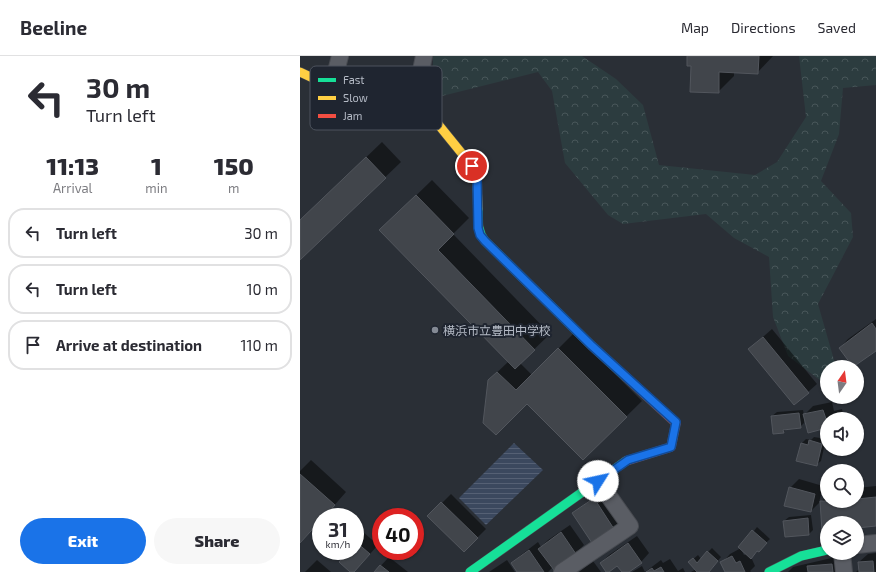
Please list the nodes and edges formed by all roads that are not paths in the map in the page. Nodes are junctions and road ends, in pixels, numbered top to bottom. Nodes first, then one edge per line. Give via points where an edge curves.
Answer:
1 (340, 56) edge
2 (424, 56) edge
3 (337, 66) edge
4 (422, 66) edge
5 (300, 72) edge
6 (310, 77) edge
7 (442, 129) edge
8 (598, 481) junction
9 (876, 543) edge
10 (864, 544) edge
11 (820, 552) edge
12 (843, 560) edge
13 (470, 572) edge
14 (562, 572) edge
15 (769, 572) edge
16 (844, 572) edge

1 - 3 street
2 - 4 street
5 - 6 street
7 - 8 street via 472,166 477,178 480,235 591,345 676,422 671,447 628,460
8 - 13 street
8 - 14 street via 630,526
9 - 10 street
11 - 15 street via 801,556
12 - 16 street

